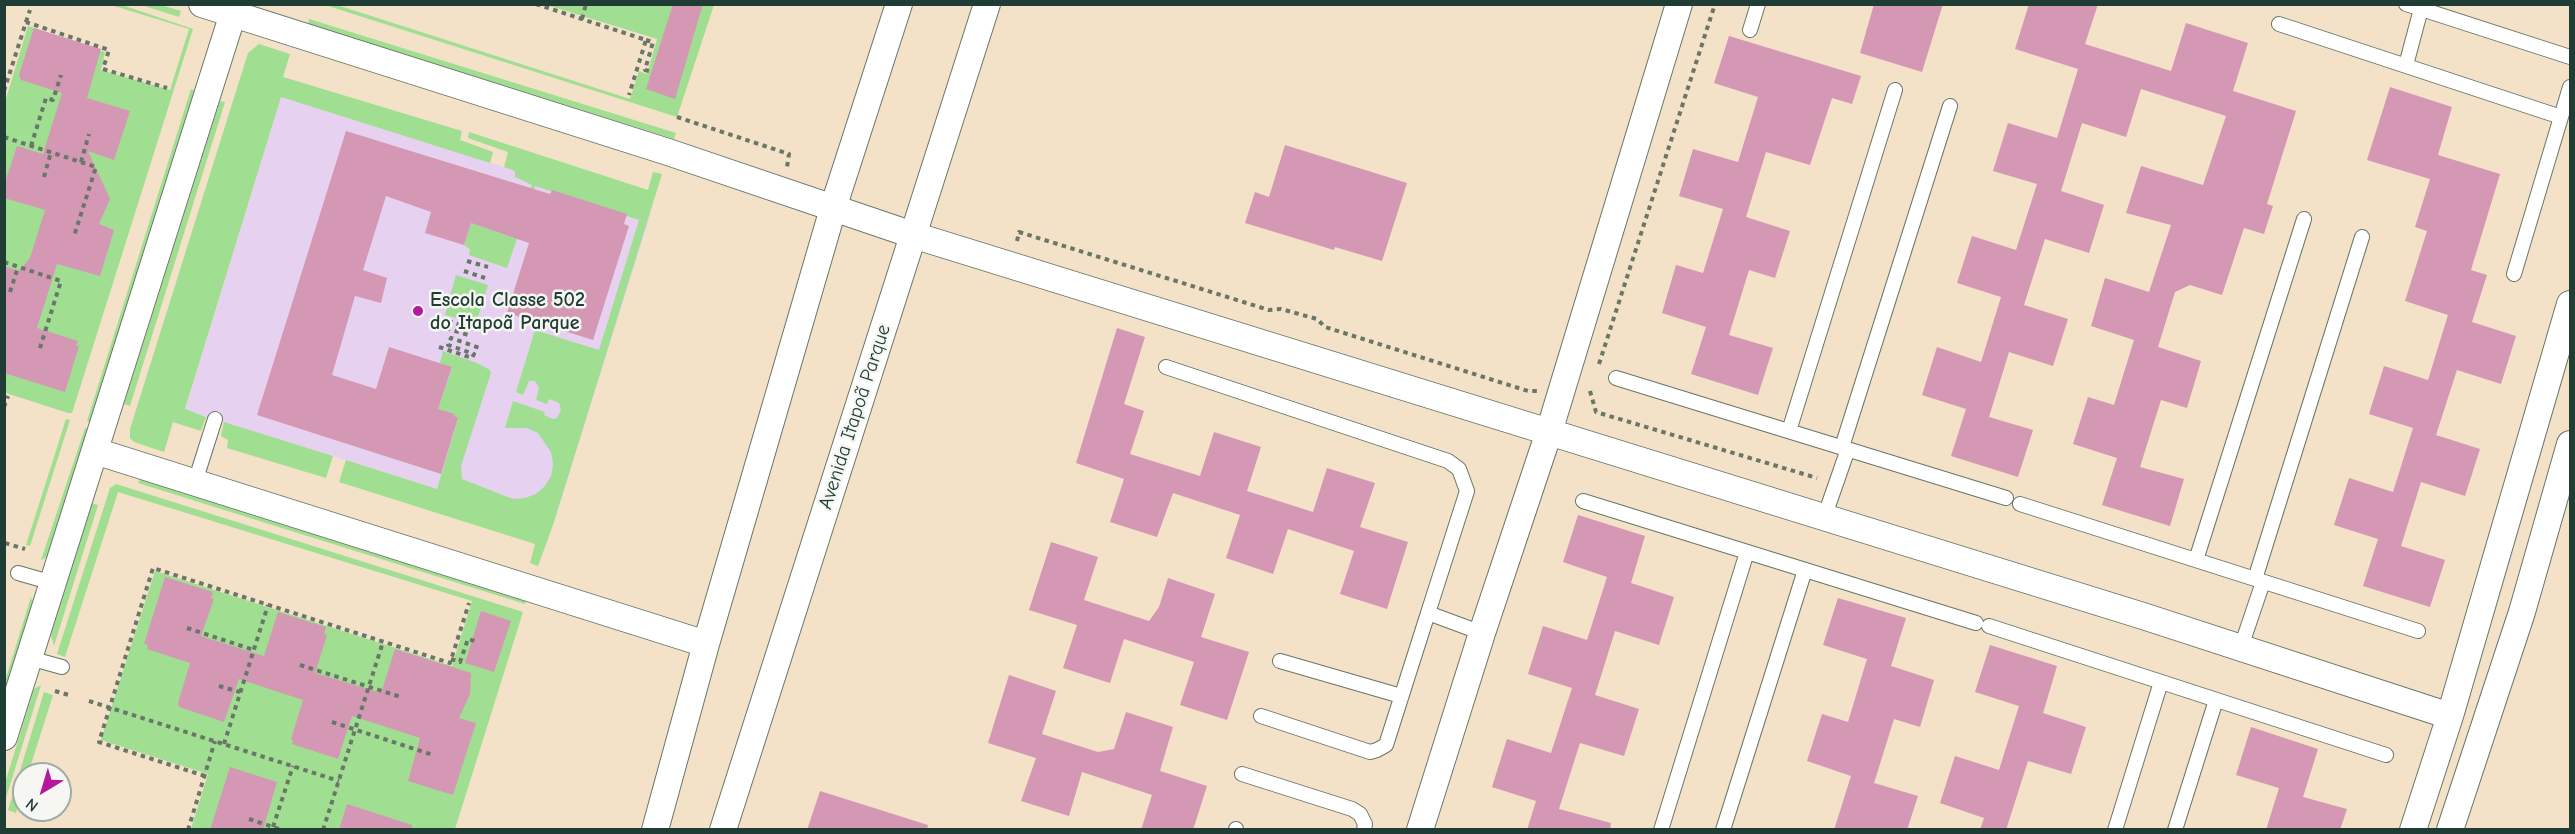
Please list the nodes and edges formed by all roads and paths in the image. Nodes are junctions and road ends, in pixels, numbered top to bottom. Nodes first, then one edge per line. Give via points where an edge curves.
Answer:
1 (202, 4) edge
2 (536, 4) edge
3 (586, 4) edge
4 (899, 4) edge
5 (987, 4) edge
6 (1679, 4) edge
7 (1715, 4) edge
8 (1758, 4) edge
9 (2406, 4) edge
10 (235, 9) edge
11 (2421, 9) junction
12 (30, 10) dead end
13 (582, 19) junction
14 (26, 22) junction
15 (2278, 24) dead end
16 (1750, 30) dead end
17 (646, 40) junction
18 (2571, 57) edge
19 (2406, 65) junction
20 (653, 72) dead end
21 (60, 75) dead end
22 (2571, 87) edge
23 (167, 88) dead end
24 (1895, 90) dead end
25 (4, 91) edge
26 (629, 95) dead end
27 (1950, 106) dead end
28 (2561, 117) junction
29 (89, 134) dead end
30 (4, 137) edge
31 (31, 146) junction
32 (51, 152) junction
33 (81, 162) junction
34 (44, 177) dead end
35 (833, 208) junction
36 (2304, 219) dead end
37 (913, 235) junction
38 (74, 236) dead end
39 (2362, 237) dead end
40 (467, 261) dead end
41 (4, 262) edge
42 (1010, 265) junction
43 (18, 267) junction
44 (488, 267) dead end
45 (464, 271) dead end
46 (2514, 274) dead end
47 (485, 278) dead end
48 (10, 292) dead end
49 (2571, 304) edge
50 (448, 321) dead end
51 (446, 328) dead end
52 (470, 328) dead end
53 (468, 335) dead end
54 (439, 347) dead end
55 (482, 349) dead end
56 (39, 351) dead end
57 (1166, 367) dead end
58 (1597, 371) dead end
59 (1616, 378) dead end
60 (1593, 382) dead end
61 (1541, 390) dead end
62 (8, 396) dead end
63 (4, 407) edge
64 (215, 419) dead end
65 (1789, 431) junction
66 (1549, 432) junction
67 (2571, 444) edge
68 (1845, 448) junction
69 (95, 451) junction
70 (195, 482) junction
71 (1836, 484) junction
72 (2006, 498) dead end
73 (1583, 501) dead end
74 (2020, 504) dead end
75 (1824, 518) junction
76 (5, 543) edge
77 (25, 549) dead end
78 (1748, 552) junction
79 (2196, 560) junction
80 (1805, 570) junction
81 (18, 573) dead end
82 (2259, 580) junction
83 (53, 583) junction
84 (469, 603) dead end
85 (268, 605) junction
86 (1428, 613) junction
87 (187, 628) dead end
88 (2418, 631) dead end
89 (1482, 633) junction
90 (475, 641) dead end
91 (382, 642) junction
92 (706, 644) junction
93 (2241, 647) junction
94 (254, 650) junction
95 (29, 658) junction
96 (451, 659) junction
97 (1280, 661) dead end
98 (300, 665) dead end
99 (62, 667) dead end
100 (2161, 682) junction
101 (219, 686) dead end
102 (368, 687) junction
103 (55, 690) dead end
104 (240, 693) junction
105 (69, 694) dead end
106 (1401, 696) junction
107 (401, 697) dead end
108 (2216, 700) junction
109 (89, 701) dead end
110 (110, 707) junction
111 (1261, 716) dead end
112 (2450, 716) junction
113 (332, 723) dead end
114 (355, 730) junction
115 (4, 737) edge
116 (215, 741) junction
117 (224, 744) junction
118 (2386, 754) dead end
119 (433, 755) dead end
120 (293, 766) junction
121 (1242, 774) dead end
122 (205, 776) junction
123 (339, 781) junction
124 (249, 819) dead end
125 (273, 827) junction
126 (188, 830) edge
127 (282, 830) edge
128 (323, 830) edge
129 (655, 830) edge
130 (723, 830) edge
131 (1364, 830) edge
132 (1420, 830) edge
133 (1661, 830) edge
134 (1723, 830) edge
135 (2115, 830) edge
136 (2175, 830) edge
137 (2414, 830) edge
138 (2450, 830) edge

1 - 10 street
2 - 13 path
3 - 13 path
4 - 35 street
5 - 37 street, Avenida Itapoã Parque
6 - 66 street
7 - 58 path
8 - 16 lane
9 - 11 lane
10 - 35 street
10 - 69 street
11 - 18 lane
11 - 19 lane
12 - 14 path
13 - 17 path
14 - 23 path via 109,50 103,69
14 - 25 path
15 - 19 lane
17 - 20 path via 653,42 645,70
17 - 26 path
19 - 28 lane
21 - 31 path via 53,100 46,98
22 - 28 lane
24 - 65 lane
27 - 68 lane
28 - 46 lane
29 - 33 path
30 - 31 path
31 - 32 path
32 - 33 path
32 - 34 path
33 - 38 path via 96,166
35 - 37 street
35 - 92 street
36 - 79 lane
37 - 42 street
37 - 130 street, Avenida Itapoã Parque
39 - 82 lane
40 - 44 path
41 - 43 path
42 - 61 path via 1019,232 1269,310 1281,309 1317,319 1325,327 1528,391
42 - 66 street
43 - 48 path
43 - 56 path via 61,281
45 - 47 path
49 - 112 street
50 - 52 path
51 - 53 path
54 - 55 path via 472,358 474,354 448,345 450,338
57 - 86 lane via 1448,461 1459,469 1467,491
59 - 65 lane
60 - 71 path via 1589,393 1596,412
62 - 63 path
64 - 70 lane
65 - 68 lane
66 - 75 street
66 - 89 street
67 - 138 street via 2522,612
68 - 71 lane
68 - 72 lane
69 - 70 street
69 - 83 street
70 - 92 street
71 - 75 lane
73 - 78 lane
74 - 79 lane
75 - 93 street
76 - 77 path
78 - 80 lane
78 - 133 lane
79 - 82 lane
80 - 100 lane
80 - 134 lane
81 - 83 lane
82 - 88 lane
82 - 93 lane
83 - 95 street
84 - 96 path
85 - 91 path
85 - 94 path
85 - 110 path via 153,568
86 - 89 lane
86 - 106 lane
87 - 94 path
89 - 132 street
90 - 96 path via 468,639 460,662
91 - 96 path via 450,663
91 - 102 path
92 - 129 street
93 - 112 street
94 - 104 path
95 - 99 lane
95 - 115 street
97 - 106 lane
98 - 102 path
100 - 108 lane
100 - 135 lane
101 - 104 path
102 - 107 path
102 - 114 path
103 - 105 path
104 - 117 path
106 - 111 lane via 1386,745 1370,752
108 - 118 lane
108 - 136 lane
109 - 110 path
110 - 116 path
110 - 122 path via 99,742
112 - 137 street
113 - 114 path
114 - 119 path
114 - 123 path
116 - 117 path
116 - 122 path
117 - 120 path
120 - 123 path
120 - 125 path
121 - 131 lane via 1352,809 1360,814
122 - 126 path
123 - 128 path
124 - 125 path
125 - 127 path

